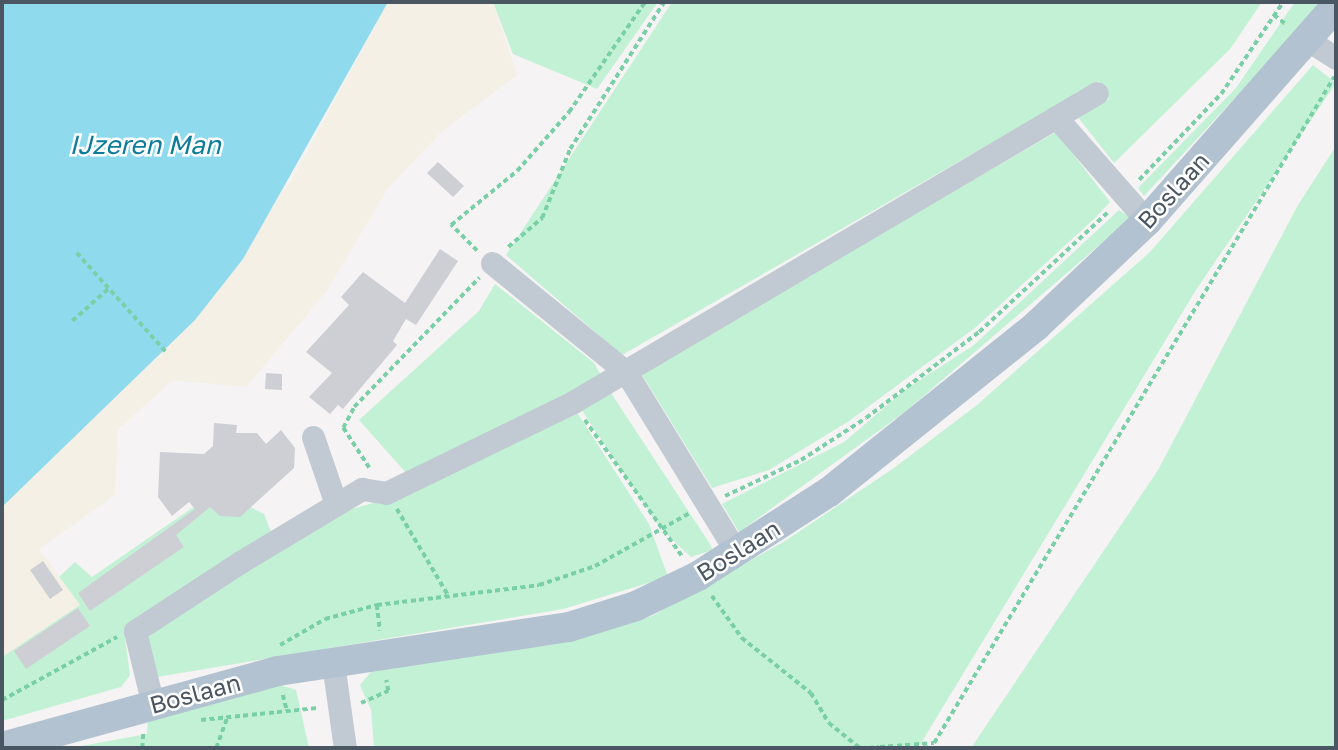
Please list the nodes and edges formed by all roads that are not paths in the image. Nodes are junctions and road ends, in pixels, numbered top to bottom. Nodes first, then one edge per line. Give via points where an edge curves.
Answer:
1 (1336, 6) edge
2 (1308, 40) junction
3 (1336, 58) edge
4 (1097, 93) dead end
5 (1056, 117) junction
6 (1147, 220) junction
7 (492, 263) road end
8 (626, 372) junction
9 (313, 437) dead end
10 (336, 504) junction
11 (737, 553) junction
12 (333, 663) junction
13 (148, 716) junction
14 (2, 747) edge
15 (345, 748) edge

1 - 2 main road, Boslaan
2 - 3 street
2 - 6 main road, Boslaan
4 - 5 street
5 - 6 street
5 - 8 street
6 - 11 main road, Boslaan via 1036,326 908,431
7 - 8 street
8 - 10 street via 386,493 362,489
8 - 11 street
9 - 10 street
10 - 13 street via 135,631
11 - 12 main road, Boslaan via 636,606 569,627
12 - 13 main road, Boslaan
12 - 15 street
13 - 14 main road, Boslaan

